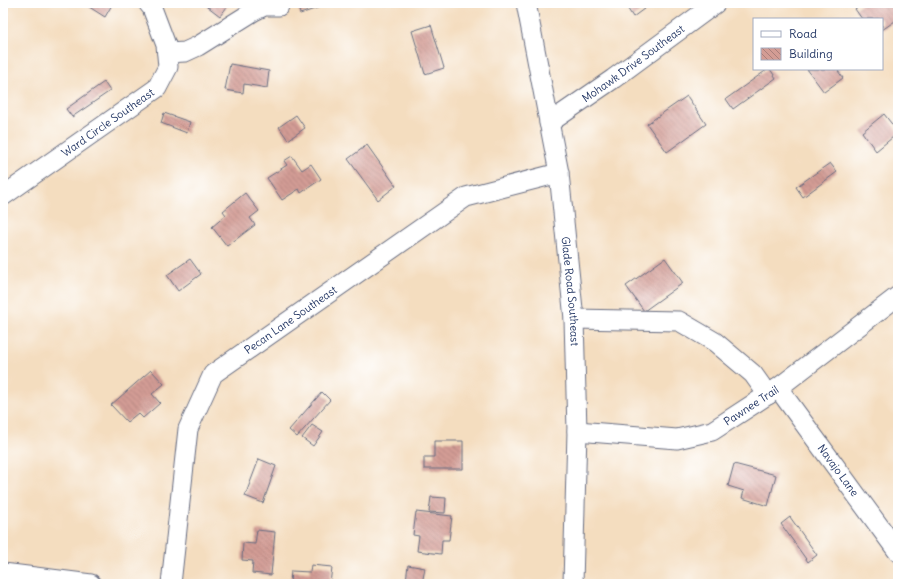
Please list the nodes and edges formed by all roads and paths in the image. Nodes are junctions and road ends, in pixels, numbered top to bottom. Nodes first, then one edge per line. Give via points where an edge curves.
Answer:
1 (148, 3) edge
2 (526, 3) edge
3 (716, 3) edge
4 (279, 6) dead end
5 (167, 53) junction
6 (549, 123) junction
7 (559, 173) junction
8 (3, 196) edge
9 (898, 296) edge
10 (574, 319) junction
11 (773, 391) junction
12 (577, 431) junction
13 (898, 552) edge
14 (3, 573) edge
15 (91, 584) edge
16 (171, 584) edge
17 (573, 584) edge

1 - 5 street, Ward Circle Southeast
2 - 6 street, Glade Road Southeast
3 - 6 street, Mohawk Drive Southeast
4 - 5 street via 264,6 185,52
5 - 8 street, Ward Circle Southeast via 168,67 157,88
6 - 7 street, Glade Road Southeast
7 - 10 street, Glade Road Southeast
7 - 16 street, Pecan Lane Southeast via 466,197 213,374 188,429
9 - 11 street, Pawnee Trail
10 - 11 street, Navajo Lane via 679,321 715,342
10 - 12 street, Glade Road Southeast
11 - 12 street, Pawnee Trail via 712,431 677,439
11 - 13 street, Navajo Lane
12 - 17 street, Glade Road Southeast
14 - 15 street

